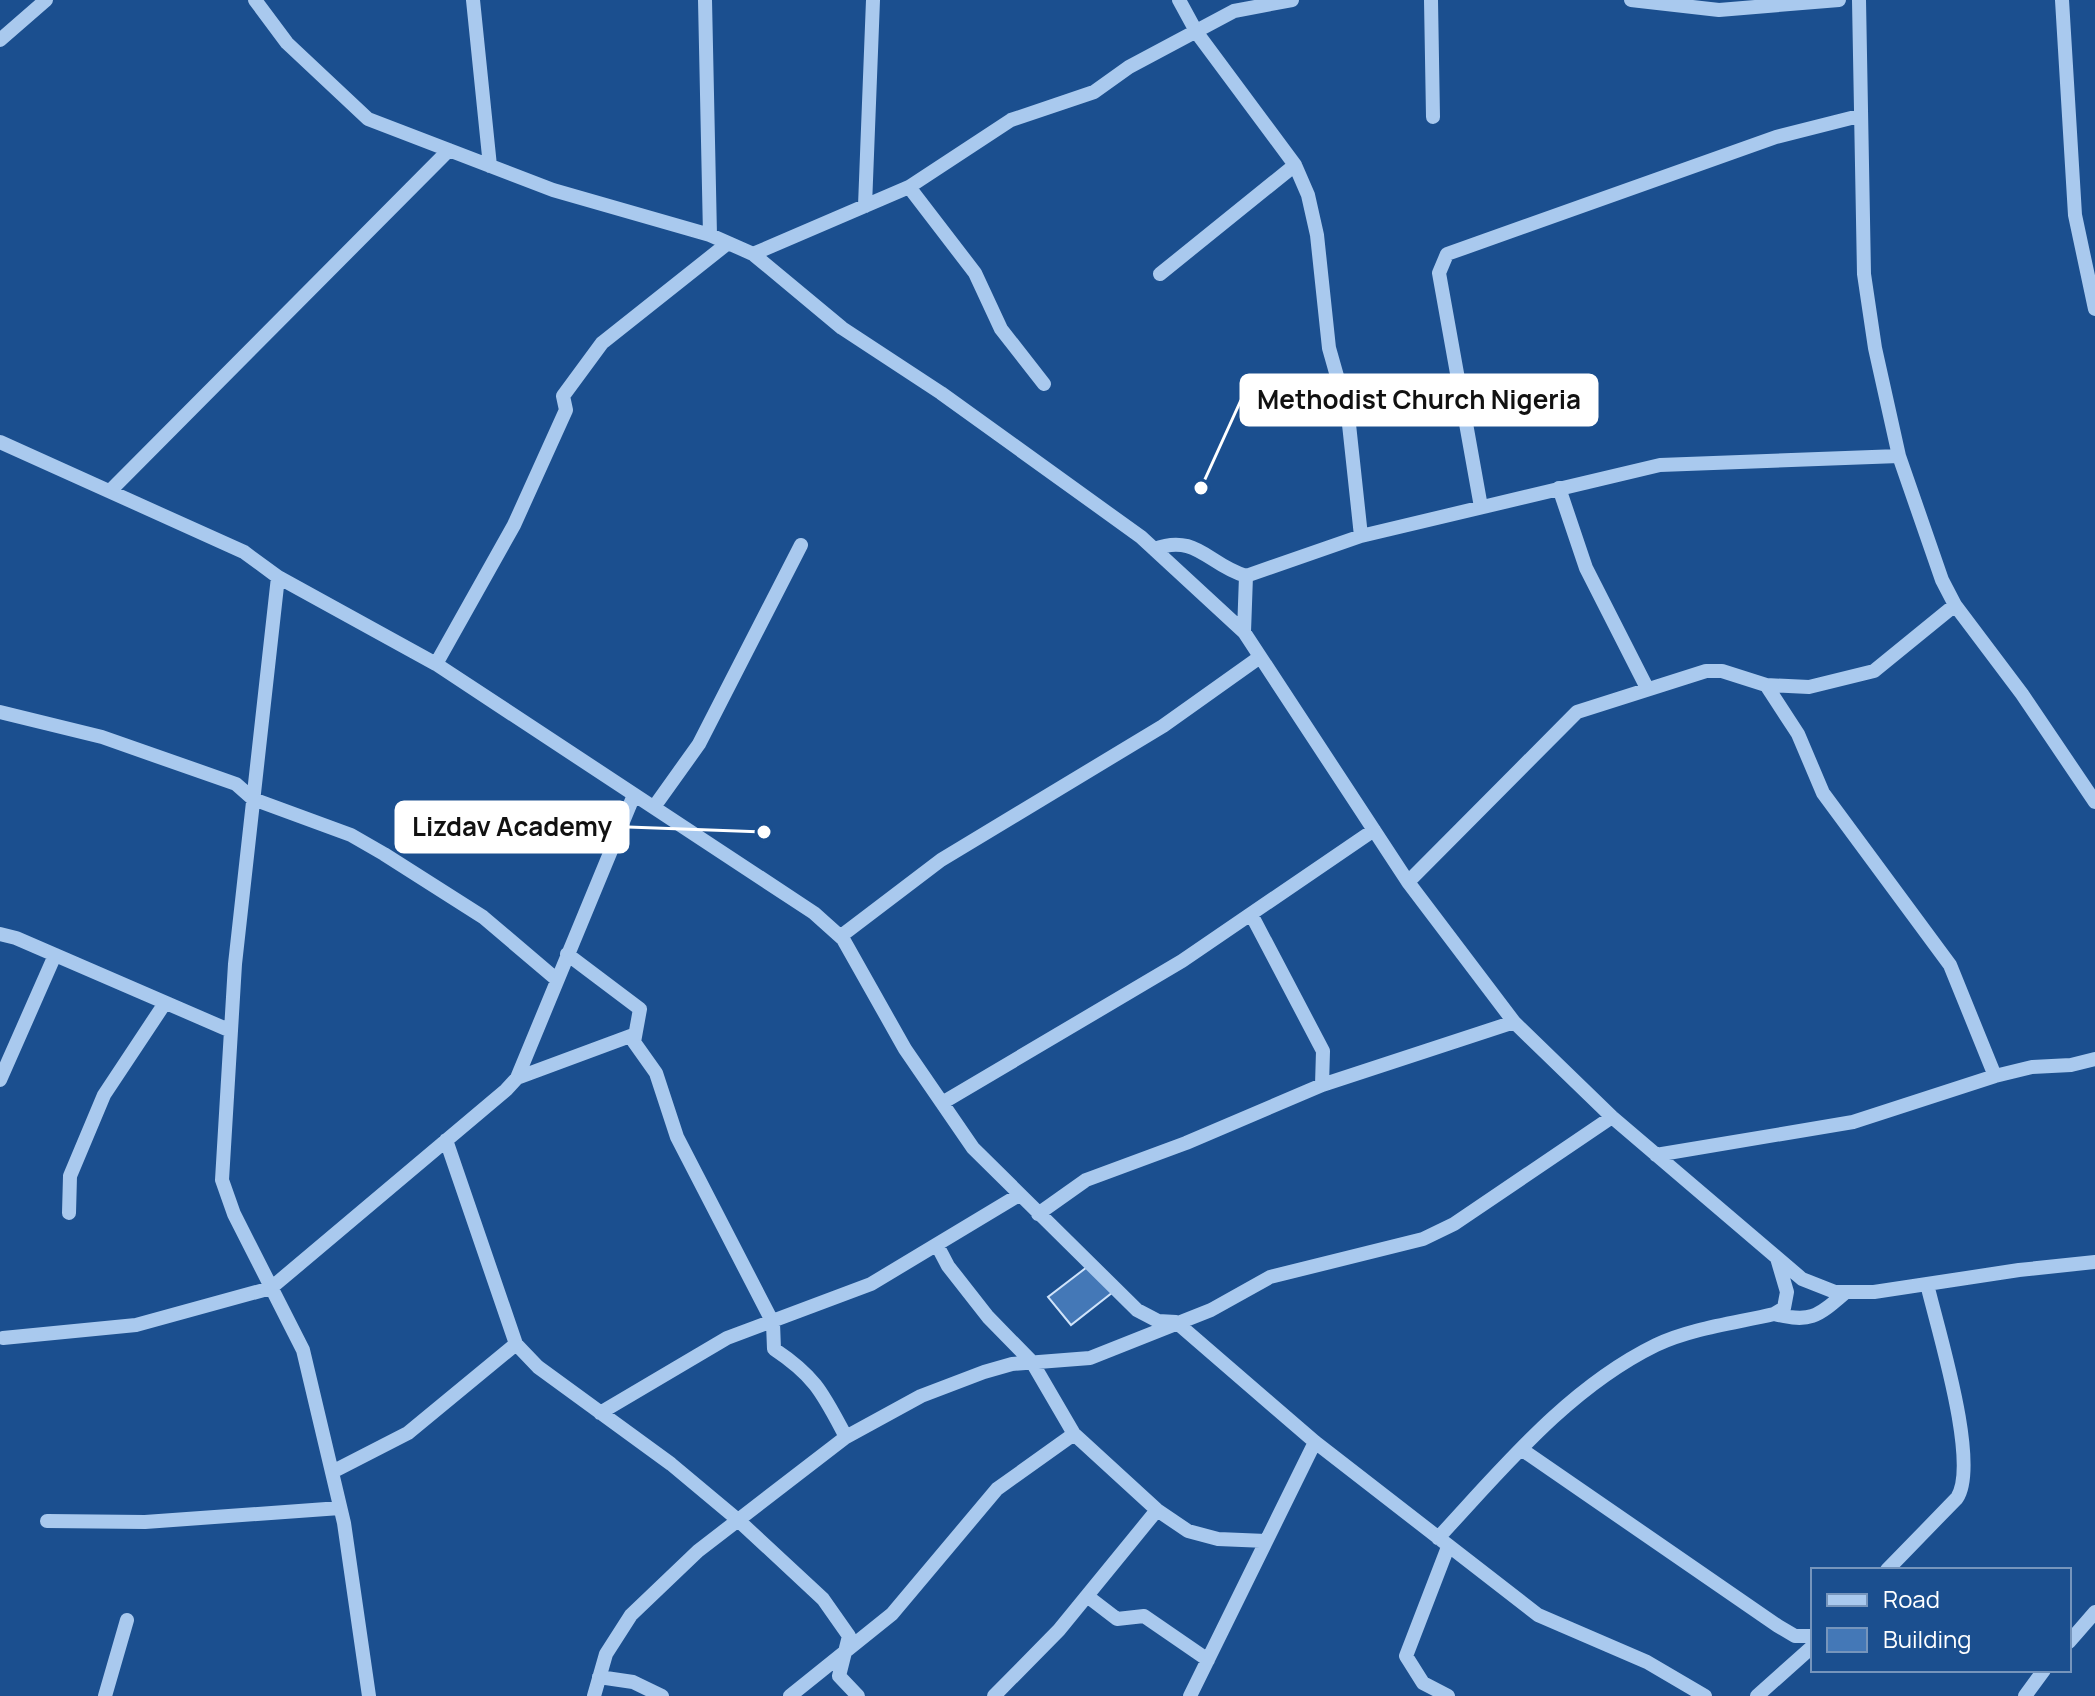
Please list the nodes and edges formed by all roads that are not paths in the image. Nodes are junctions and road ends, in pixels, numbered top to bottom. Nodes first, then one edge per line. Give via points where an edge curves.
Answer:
1 (46, 0) edge
2 (255, 0) edge
3 (473, 0) edge
4 (705, 0) edge
5 (873, 0) edge
6 (1179, 0) edge
7 (1292, 0) edge
8 (1431, 0) edge
9 (1631, 0) edge
10 (1839, 0) edge
11 (1859, 0) edge
12 (2062, 0) edge
13 (1197, 33) junction
14 (0, 40) edge
15 (1859, 116) junction
16 (1433, 117) dead end
17 (449, 150) junction
18 (1295, 165) junction
19 (490, 166) junction
20 (909, 187) junction
21 (865, 206) junction
22 (710, 235) junction
23 (728, 243) junction
24 (753, 254) junction
25 (1160, 274) dead end
26 (2095, 309) edge
27 (1044, 384) dead end
28 (0, 442) edge
29 (1899, 456) junction
30 (1559, 488) junction
31 (110, 491) junction
32 (1481, 507) junction
33 (1361, 536) junction
34 (801, 545) dead end
35 (1154, 549) junction
36 (1246, 576) junction
37 (278, 577) junction
38 (1955, 605) junction
39 (1244, 632) junction
40 (1260, 657) junction
41 (436, 664) junction
42 (1766, 685) junction
43 (1647, 688) junction
44 (0, 712) edge
45 (634, 795) junction
46 (253, 799) junction
47 (2095, 802) edge
48 (654, 807) junction
49 (1374, 830) junction
50 (1408, 882) junction
51 (1251, 914) junction
52 (0, 934) edge
53 (841, 936) junction
54 (567, 954) junction
55 (55, 955) junction
56 (556, 979) junction
57 (165, 1003) junction
58 (1514, 1022) junction
59 (231, 1031) junction
60 (633, 1035) junction
61 (2095, 1059) edge
62 (1995, 1076) junction
63 (517, 1078) junction
64 (0, 1080) edge
65 (1322, 1085) junction
66 (942, 1103) junction
67 (1612, 1117) junction
68 (446, 1140) junction
69 (1656, 1155) junction
70 (1019, 1195) junction
71 (69, 1213) dead end
72 (1038, 1214) junction
73 (937, 1245) junction
74 (1777, 1258) junction
75 (2095, 1262) edge
76 (1927, 1284) junction
77 (271, 1288) junction
78 (1846, 1292) junction
79 (1774, 1314) junction
80 (1176, 1322) junction
81 (773, 1323) junction
82 (3, 1338) dead end
83 (516, 1344) junction
84 (1032, 1362) junction
85 (600, 1413) junction
86 (1074, 1434) junction
87 (846, 1437) junction
88 (1315, 1442) junction
89 (1521, 1449) junction
90 (332, 1472) junction
91 (340, 1508) junction
92 (1157, 1510) junction
93 (738, 1520) junction
94 (47, 1521) dead end
95 (1266, 1541) junction
96 (1443, 1542) junction
97 (1889, 1568) edge
98 (1087, 1596) junction
99 (2095, 1612) edge
100 (127, 1620) dead end
101 (1811, 1636) edge
102 (2071, 1640) edge
103 (848, 1646) junction
104 (1811, 1648) edge
105 (1208, 1660) junction
106 (2043, 1672) edge
107 (599, 1677) junction
108 (105, 1696) edge
109 (369, 1696) edge
110 (594, 1696) edge
111 (662, 1696) edge
112 (790, 1696) edge
113 (858, 1696) edge
114 (994, 1696) edge
115 (1190, 1696) edge
116 (1448, 1696) edge
117 (1705, 1696) edge
118 (1757, 1696) edge
119 (2025, 1696) edge

1 - 14 street
2 - 17 street via 287,43 368,119
3 - 19 street
4 - 22 street
5 - 21 street
6 - 13 street
7 - 13 street via 1234,11
8 - 16 street
9 - 10 street via 1719,10
11 - 15 street
12 - 26 street via 2075,215
13 - 18 street
13 - 20 street via 1129,67 1094,92 1011,120
15 - 29 street via 1865,178 1864,274
15 - 32 street via 1776,137 1447,254 1439,273
17 - 19 street
17 - 31 street
18 - 25 street
18 - 33 street via 1317,235 1329,348 1348,415
19 - 22 street via 553,190
20 - 21 street
20 - 27 street via 975,273 1001,329
21 - 24 street
22 - 23 street
23 - 24 street
23 - 41 street via 602,343 563,396 566,410 514,525
24 - 35 street via 842,328 941,393
28 - 31 street
29 - 30 street via 1660,465
29 - 38 street
30 - 32 street
30 - 43 street via 1586,568
31 - 37 street via 244,552
32 - 33 street
33 - 36 street
34 - 48 street via 699,744
35 - 36 street via 1172,542 1193,546 1228,571
35 - 39 street
36 - 39 street
37 - 41 street
37 - 46 street
38 - 42 street via 1874,671 1809,687
38 - 47 street
39 - 40 street
40 - 49 street
40 - 53 street via 1163,726 941,860
41 - 45 street
42 - 43 street via 1706,671
42 - 62 street via 1798,734 1823,793 1950,965
43 - 50 street via 1577,712
44 - 46 street via 102,737 236,784
45 - 48 street
45 - 54 street
46 - 56 street via 351,835 384,854 483,917
46 - 59 street
48 - 53 street
49 - 50 street
49 - 51 street
50 - 58 street
51 - 65 street via 1323,1051
51 - 66 street via 1182,961
52 - 55 street
53 - 66 street
54 - 56 street
54 - 60 street via 636,1004 639,1016
55 - 57 street
55 - 64 street
56 - 63 street
57 - 59 street
57 - 71 street via 104,1095 70,1176
58 - 65 street
58 - 67 street
59 - 77 street via 222,1180
60 - 63 street
60 - 81 street via 656,1073 677,1137
61 - 62 street
62 - 69 street via 1853,1122
63 - 68 street
65 - 72 street via 1086,1180
66 - 70 street via 973,1148
67 - 69 street
67 - 80 street via 1454,1224 1423,1239 1270,1277 1211,1310
68 - 77 street
68 - 83 street
69 - 74 street
70 - 72 street
70 - 73 street
72 - 80 street via 1137,1310 1158,1321
73 - 81 street via 871,1284
73 - 84 street via 988,1317
74 - 78 street via 1802,1279
74 - 79 street via 1787,1292 1784,1308
75 - 76 street
76 - 78 street
76 - 97 street via 1960,1418 1964,1484 1957,1498
77 - 82 street via 136,1325
77 - 90 street via 303,1350
78 - 79 street via 1804,1321
79 - 89 street via 1656,1345 1583,1393
80 - 84 street via 1090,1358
80 - 88 street
81 - 85 street via 727,1338
81 - 87 street via 774,1349 804,1369
83 - 85 street
83 - 90 street via 408,1433
84 - 86 street
84 - 87 street via 984,1372 921,1396
85 - 93 street
86 - 92 street
86 - 103 street via 997,1489 892,1614
87 - 93 street
88 - 95 street
88 - 96 street
89 - 96 street
89 - 101 street via 1778,1626 1795,1636
90 - 91 street
91 - 94 street via 145,1522
91 - 109 street
92 - 95 street via 1188,1531 1218,1539
92 - 98 street
93 - 103 street via 823,1599 849,1636
93 - 107 street via 631,1615 606,1654
95 - 105 street
96 - 116 street via 1406,1656 1423,1683
96 - 117 street via 1538,1615 1647,1662
98 - 105 street via 1117,1619 1144,1616
98 - 114 street
99 - 102 street
100 - 108 street
103 - 112 street
103 - 113 street via 839,1676
104 - 118 street
105 - 115 street
106 - 119 street
107 - 110 street
107 - 111 street via 633,1682

